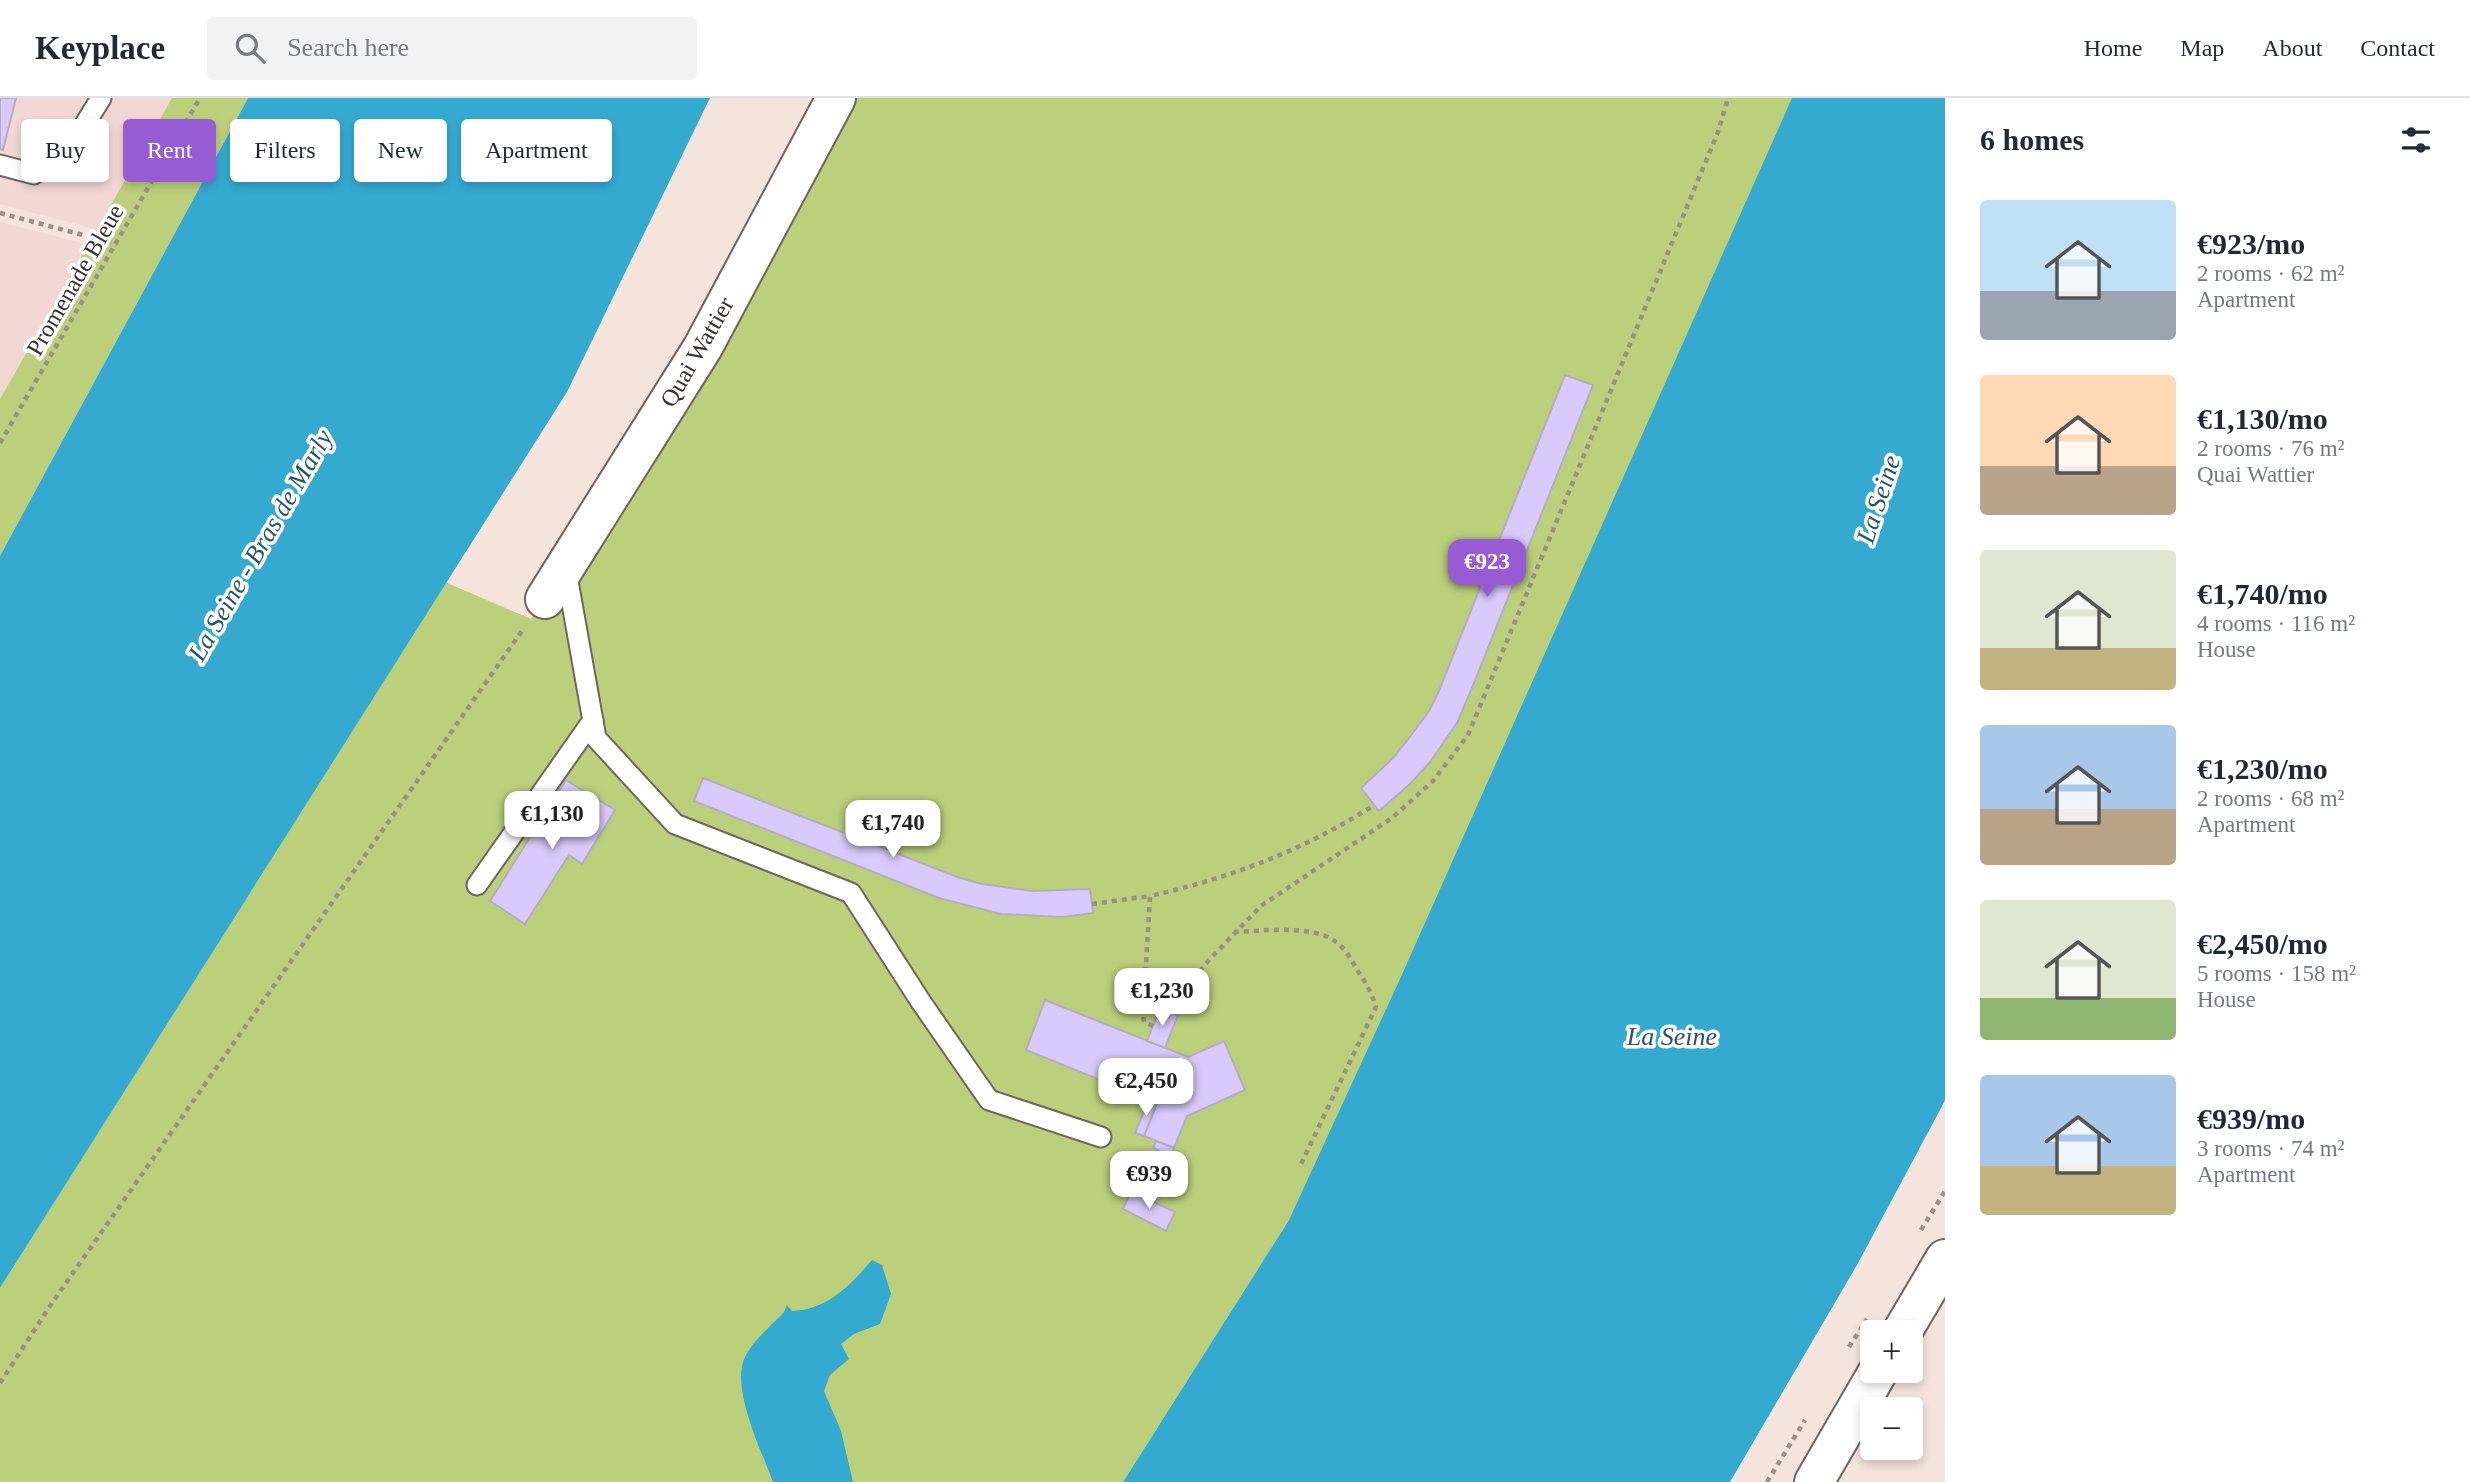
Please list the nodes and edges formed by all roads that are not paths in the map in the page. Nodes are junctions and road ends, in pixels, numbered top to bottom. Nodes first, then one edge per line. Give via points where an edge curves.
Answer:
1 (101, 98) edge
2 (836, 98) edge
3 (0, 164) edge
4 (565, 567) junction
5 (545, 598) road end
6 (593, 720) junction
7 (477, 885) dead end
8 (1101, 1136) dead end
9 (1931, 1248) edge
10 (1906, 1320) edge
11 (1871, 1383) edge
12 (1814, 1482) edge

1 - 3 lane via 72,145 34,174
2 - 4 street, Quai Wattier via 703,347
4 - 5 street, Quai Wattier
4 - 6 lane
6 - 7 lane
6 - 8 lane via 596,738 676,824 851,894 989,1100
9 - 10 street
11 - 12 street

